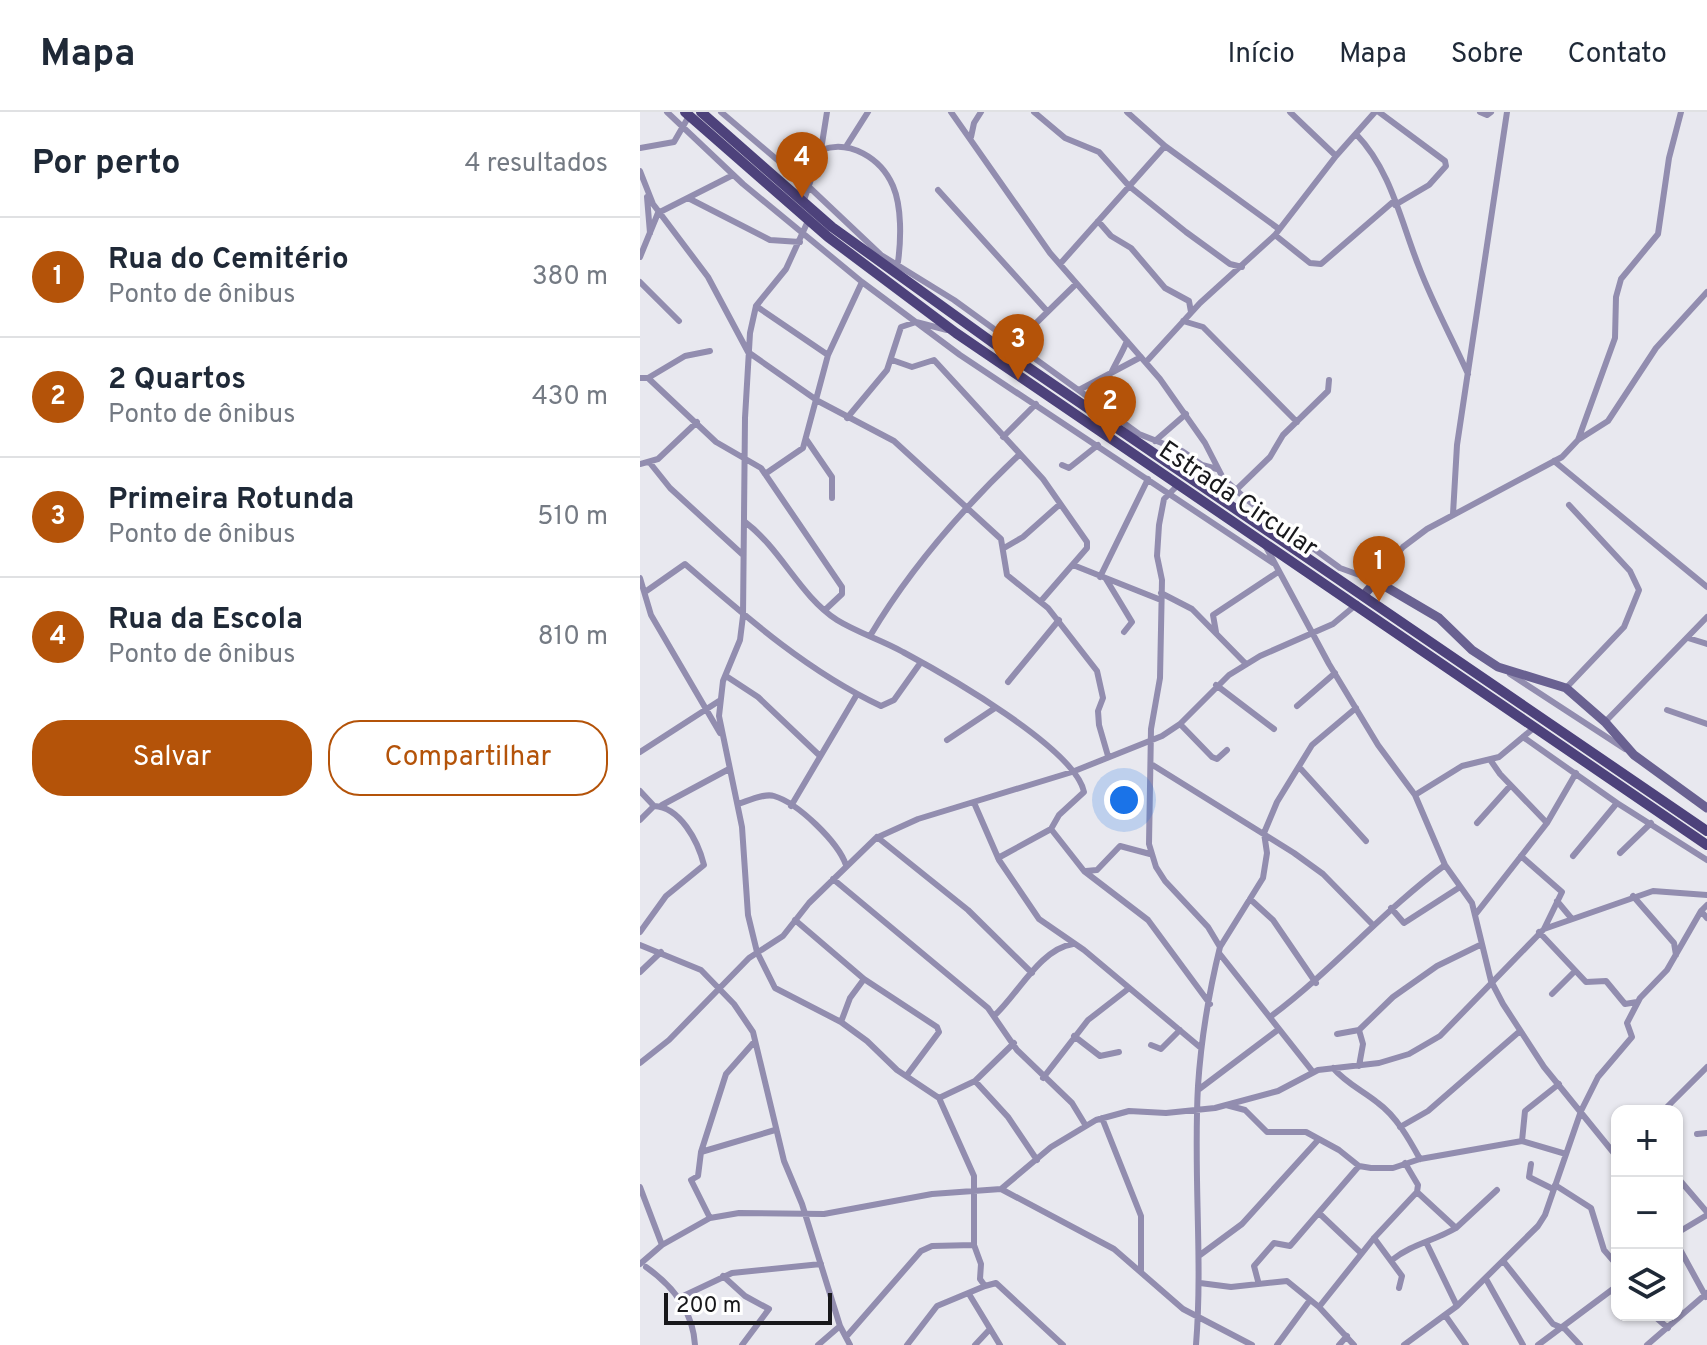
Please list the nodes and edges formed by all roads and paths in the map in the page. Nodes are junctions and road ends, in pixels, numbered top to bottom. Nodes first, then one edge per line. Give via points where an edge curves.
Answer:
1 (667, 112) edge
2 (701, 112) edge
3 (721, 112) edge
4 (827, 112) edge
5 (868, 112) edge
6 (951, 112) edge
7 (981, 112) edge
8 (1034, 112) edge
9 (1127, 112) edge
10 (1290, 112) edge
11 (1377, 112) edge
12 (1480, 112) edge
13 (1491, 112) edge
14 (1507, 112) edge
15 (1681, 112) edge
16 (687, 114) edge
17 (974, 123) junction
18 (683, 128) junction
19 (963, 128) junction
20 (1356, 134) junction
21 (825, 137) junction
22 (971, 137) junction
23 (847, 145) junction
24 (832, 146) junction
25 (1165, 146) junction
26 (640, 148) edge
27 (821, 150) junction
28 (1336, 156) junction
29 (726, 169) junction
30 (640, 171) edge
31 (733, 175) junction
32 (724, 179) junction
33 (808, 186) junction
34 (1129, 186) junction
35 (938, 190) dead end
36 (648, 193) junction
37 (688, 198) junction
38 (803, 203) junction
39 (1394, 203) junction
40 (658, 213) junction
41 (808, 221) junction
42 (1098, 221) junction
43 (1277, 232) junction
44 (650, 233) junction
45 (802, 238) junction
46 (640, 257) edge
47 (898, 262) junction
48 (1060, 264) junction
49 (1230, 264) junction
50 (1242, 267) junction
51 (1231, 276) junction
52 (640, 282) edge
53 (862, 282) junction
54 (1076, 284) junction
55 (1707, 292) edge
56 (756, 306) junction
57 (1047, 311) junction
58 (1191, 312) junction
59 (679, 321) dead end
60 (1183, 321) junction
61 (916, 322) junction
62 (956, 333) junction
63 (1127, 341) junction
64 (1017, 345) junction
65 (710, 351) dead end
66 (748, 352) junction
67 (828, 355) junction
68 (1010, 355) junction
69 (1144, 359) junction
70 (892, 360) junction
71 (1468, 374) junction
72 (1109, 376) junction
73 (644, 378) edge
74 (1329, 380) dead end
75 (1079, 390) junction
76 (818, 401) junction
77 (1036, 404) junction
78 (1186, 414) junction
79 (1105, 415) junction
80 (847, 418) junction
81 (697, 422) junction
82 (1297, 422) junction
83 (1003, 437) junction
84 (806, 439) junction
85 (1578, 440) junction
86 (1155, 441) junction
87 (1098, 445) junction
88 (1020, 454) junction
89 (745, 456) junction
90 (1554, 461) junction
91 (650, 463) junction
92 (640, 464) edge
93 (1062, 465) dead end
94 (1217, 469) junction
95 (765, 474) junction
96 (1148, 479) junction
97 (1179, 484) junction
98 (1236, 490) junction
99 (1168, 493) junction
100 (832, 498) dead end
101 (1059, 505) junction
102 (1569, 505) dead end
103 (963, 507) junction
104 (1453, 514) junction
105 (745, 522) junction
106 (1264, 543) junction
107 (1004, 548) junction
108 (742, 554) junction
109 (1273, 563) junction
110 (1073, 565) junction
111 (1278, 572) junction
112 (640, 578) edge
113 (1103, 578) junction
114 (1376, 581) junction
115 (1707, 587) edge
116 (645, 592) junction
117 (1161, 597) junction
118 (1360, 600) junction
119 (1041, 601) junction
120 (648, 607) junction
121 (825, 610) junction
122 (640, 613) edge
123 (1213, 615) junction
124 (743, 616) junction
125 (1707, 617) edge
126 (1059, 620) junction
127 (1201, 620) junction
128 (1124, 632) dead end
129 (1313, 633) junction
130 (870, 636) junction
131 (1218, 636) junction
132 (1688, 638) junction
133 (1707, 644) edge
134 (921, 662) junction
135 (1246, 664) junction
136 (1501, 668) junction
137 (1335, 673) junction
138 (726, 676) junction
139 (1488, 681) junction
140 (1008, 682) dead end
141 (1216, 685) junction
142 (1566, 688) junction
143 (856, 696) junction
144 (719, 701) junction
145 (1297, 706) dead end
146 (995, 708) junction
147 (1356, 708) junction
148 (704, 709) junction
149 (1667, 710) dead end
150 (1605, 722) junction
151 (1180, 724) junction
152 (1707, 724) edge
153 (1536, 726) junction
154 (1274, 729) dead end
155 (720, 733) junction
156 (1523, 737) junction
157 (947, 740) dead end
158 (1151, 740) junction
159 (1138, 744) junction
160 (1227, 750) dead end
161 (640, 751) edge
162 (1151, 754) junction
163 (819, 755) junction
164 (1634, 755) junction
165 (1108, 756) junction
166 (1491, 761) junction
167 (1151, 764) junction
168 (1300, 768) junction
169 (729, 769) junction
170 (1072, 772) junction
171 (1576, 773) junction
172 (1510, 786) junction
173 (640, 791) edge
174 (1415, 795) junction
175 (1617, 803) junction
176 (738, 804) junction
177 (975, 805) junction
178 (658, 806) junction
179 (791, 806) junction
180 (1707, 808) edge
181 (640, 820) edge
182 (1477, 823) dead end
183 (1547, 823) junction
184 (1651, 823) junction
185 (1051, 829) junction
186 (1707, 831) edge
187 (1264, 833) junction
188 (877, 837) junction
189 (1366, 841) dead end
190 (1280, 843) junction
191 (1707, 845) edge
192 (1267, 853) junction
193 (1620, 853) dead end
194 (1150, 854) junction
195 (843, 855) junction
196 (1521, 856) junction
197 (1573, 856) dead end
198 (853, 857) junction
199 (998, 858) junction
200 (1707, 860) edge
201 (846, 865) junction
202 (1445, 865) junction
203 (1097, 870) junction
204 (1084, 871) junction
205 (833, 879) junction
206 (1095, 879) junction
207 (1460, 887) junction
208 (1707, 895) edge
209 (1633, 896) junction
210 (1250, 899) junction
211 (1557, 901) junction
212 (1472, 903) junction
213 (1481, 905) junction
214 (1707, 905) edge
215 (1391, 908) junction
216 (1701, 911) junction
217 (1475, 915) junction
218 (1707, 918) edge
219 (1572, 919) junction
220 (795, 920) junction
221 (1373, 925) junction
222 (1542, 930) junction
223 (640, 932) edge
224 (1061, 935) junction
225 (1073, 944) junction
226 (1482, 944) junction
227 (640, 945) edge
228 (1062, 946) junction
229 (1219, 950) junction
230 (661, 952) junction
231 (757, 952) junction
232 (1676, 955) junction
233 (1575, 971) junction
234 (640, 972) edge
235 (1032, 973) junction
236 (864, 979) junction
237 (1491, 981) junction
238 (1121, 983) junction
239 (1316, 983) junction
240 (719, 987) junction
241 (1483, 988) junction
242 (1128, 989) junction
243 (1119, 993) junction
244 (1498, 994) junction
245 (1552, 994) dead end
246 (1638, 1002) junction
247 (1210, 1004) junction
248 (1625, 1004) junction
249 (1632, 1012) junction
250 (995, 1015) junction
251 (1270, 1017) junction
252 (841, 1022) junction
253 (1279, 1029) junction
254 (1180, 1030) junction
255 (1359, 1030) junction
256 (1520, 1031) junction
257 (1337, 1034) dead end
258 (1074, 1036) junction
259 (755, 1041) junction
260 (1014, 1043) junction
261 (1151, 1045) dead end
262 (1201, 1048) junction
263 (640, 1049) edge
264 (1119, 1052) dead end
265 (647, 1056) junction
266 (640, 1063) edge
267 (1359, 1066) junction
268 (1707, 1067) edge
269 (1333, 1068) junction
270 (1313, 1072) junction
271 (907, 1075) junction
272 (1043, 1078) junction
273 (975, 1081) junction
274 (1559, 1084) junction
275 (1198, 1090) junction
276 (939, 1098) junction
277 (1245, 1099) junction
278 (1226, 1105) junction
279 (1669, 1105) edge
280 (1215, 1108) junction
281 (1198, 1110) junction
282 (1245, 1110) junction
283 (1581, 1111) junction
284 (1102, 1118) junction
285 (1198, 1122) junction
286 (1086, 1126) junction
287 (1400, 1127) junction
288 (1589, 1127) junction
289 (775, 1130) junction
290 (1576, 1130) junction
291 (1707, 1133) edge
292 (1697, 1134) dead end
293 (1319, 1139) junction
294 (1522, 1141) junction
295 (1611, 1150) edge
296 (701, 1152) junction
297 (1566, 1154) junction
298 (1420, 1159) junction
299 (1037, 1160) junction
300 (1405, 1163) junction
301 (1531, 1164) dead end
302 (1359, 1166) junction
303 (974, 1176) junction
304 (1683, 1184) edge
305 (640, 1187) edge
306 (1554, 1187) junction
307 (1001, 1189) junction
308 (988, 1190) junction
309 (1497, 1190) dead end
310 (975, 1191) junction
311 (1417, 1192) junction
312 (1707, 1213) edge
313 (1320, 1214) junction
314 (806, 1216) junction
315 (710, 1218) junction
316 (1456, 1228) junction
317 (1683, 1229) edge
318 (1374, 1238) junction
319 (1426, 1242) junction
320 (662, 1245) junction
321 (974, 1245) junction
322 (1680, 1249) edge
323 (1361, 1253) junction
324 (1200, 1255) junction
325 (1611, 1258) edge
326 (1392, 1260) junction
327 (1504, 1262) junction
328 (821, 1264) junction
329 (642, 1268) edge
330 (1141, 1270) junction
331 (723, 1276) junction
332 (1486, 1279) junction
333 (1258, 1281) junction
334 (1200, 1283) junction
335 (985, 1286) junction
336 (1399, 1288) dead end
337 (1611, 1290) edge
338 (969, 1294) junction
339 (1706, 1296) edge
340 (679, 1298) junction
341 (1310, 1300) junction
342 (1457, 1306) junction
343 (1319, 1307) junction
344 (1445, 1315) junction
345 (1198, 1320) junction
346 (1660, 1321) edge
347 (840, 1326) junction
348 (1668, 1328) junction
349 (990, 1329) junction
350 (1558, 1329) junction
351 (1347, 1336) junction
352 (846, 1337) junction
353 (695, 1345) edge
354 (742, 1345) edge
355 (818, 1345) edge
356 (850, 1345) edge
357 (907, 1345) edge
358 (975, 1345) edge
359 (1000, 1345) edge
360 (1063, 1345) edge
361 (1196, 1345) edge
362 (1252, 1345) edge
363 (1277, 1345) edge
364 (1339, 1345) edge
365 (1354, 1345) edge
366 (1404, 1345) edge
367 (1466, 1345) edge
368 (1523, 1345) edge
369 (1538, 1345) edge
370 (1580, 1345) edge
371 (1647, 1345) edge

1 - 18 street
2 - 38 main road, Estrada Circular
3 - 33 street
4 - 21 street
5 - 23 street
6 - 19 street
7 - 17 street
8 - 34 street via 1065,138 1105,157
9 - 25 street
10 - 28 street
11 - 20 street
11 - 39 street via 1446,166 1429,185
12 - 13 street
14 - 71 street
15 - 85 street via 1658,234 1621,279 1615,338
16 - 18 street
16 - 41 main road, Estrada Circular
17 - 19 street
17 - 22 street
18 - 26 street via 674,142
18 - 29 street
19 - 22 street
20 - 28 street
20 - 39 street via 1372,150
21 - 24 street
21 - 27 street
22 - 48 street
23 - 24 street
23 - 47 street via 871,160 894,187
24 - 27 street
25 - 34 street
25 - 43 street
27 - 33 street
28 - 43 street
29 - 31 street
29 - 32 street
30 - 36 street
31 - 32 street
31 - 45 street
32 - 37 street
33 - 38 street
33 - 47 street via 873,249
34 - 42 street
34 - 49 street
35 - 57 street
36 - 40 street
36 - 44 street
37 - 40 street
37 - 45 street via 770,240
38 - 68 main road, Estrada Circular
39 - 43 street via 1321,264 1310,263
39 - 71 street
40 - 44 street
40 - 66 street via 708,277
41 - 45 street
41 - 62 main road, Estrada Circular
42 - 48 street
42 - 58 street via 1131,248 1165,288 1189,301
43 - 50 street
44 - 46 street
45 - 53 street
45 - 56 street
47 - 64 street
48 - 54 street
49 - 50 street
49 - 51 street
50 - 51 street
51 - 58 street
52 - 59 street
53 - 61 street
53 - 67 street
54 - 57 street
54 - 63 street
55 - 85 street via 1656,348 1608,421
56 - 66 street
56 - 67 street
57 - 64 street
58 - 60 street
60 - 69 street
60 - 82 street via 1203,327
61 - 62 street
61 - 70 street via 901,327
61 - 77 street
62 - 97 main road, Estrada Circular
63 - 69 street
63 - 72 street
64 - 68 street
64 - 75 street
65 - 73 street via 685,356
66 - 76 street
66 - 89 street
67 - 76 street
68 - 79 main road, Estrada Circular
69 - 72 street
69 - 78 street
70 - 80 street
70 - 83 street via 912,367 934,360
71 - 104 street
72 - 75 street
72 - 79 street via 1103,386
73 - 81 street
74 - 82 street via 1328,391
75 - 79 street
76 - 80 street
76 - 84 street
77 - 83 street
77 - 87 street
78 - 86 street
78 - 94 street
79 - 86 street
79 - 118 main road, Estrada Circular
80 - 103 street via 894,441
81 - 89 street via 722,446
81 - 91 street
82 - 98 street
83 - 88 street
84 - 95 street via 800,451
84 - 100 street via 832,477
85 - 90 street
86 - 94 street
87 - 93 street via 1069,468
87 - 96 street
88 - 101 street
88 - 103 street
89 - 95 street
89 - 105 street
90 - 104 street
90 - 115 street
91 - 92 street
91 - 108 street
94 - 98 street
95 - 121 street via 842,587 842,594
96 - 99 street
96 - 113 street
97 - 99 street
97 - 106 main road, Estrada Circular
98 - 114 street via 1340,568
99 - 109 street
99 - 117 street via 1159,525
101 - 107 street
101 - 110 street via 1087,542
102 - 142 street via 1630,571 1639,590 1624,627
103 - 107 street via 992,530
103 - 130 street
104 - 114 street via 1410,540
105 - 108 street
105 - 121 street
106 - 109 street
106 - 118 main road, Estrada Circular
107 - 119 street via 1007,575
108 - 124 street
109 - 111 street
110 - 113 street
110 - 119 street
111 - 123 street
111 - 129 street
112 - 116 street
113 - 117 street
113 - 128 street via 1132,622
114 - 118 street
114 - 136 street via 1439,618 1472,650
116 - 120 street
116 - 124 street via 685,564
117 - 127 street via 1188,607
117 - 158 street via 1160,678
118 - 129 street via 1333,624
118 - 139 main road, Estrada Circular
118 - 153 main road, Estrada Circular
119 - 126 street
120 - 122 street
120 - 148 street
121 - 130 street
123 - 127 street
123 - 131 street
124 - 138 street
124 - 143 street
125 - 132 street
126 - 140 street
126 - 165 street via 1097,671 1103,698 1099,725
127 - 131 street
129 - 135 street
129 - 137 street
130 - 134 street
131 - 135 street
132 - 133 street
132 - 150 street
134 - 143 street via 889,704
134 - 146 street
135 - 141 street
136 - 139 street
136 - 142 street
136 - 164 street
137 - 145 street
137 - 147 street
138 - 144 street
138 - 163 street via 758,697
139 - 186 main road, Estrada Circular
141 - 151 street
141 - 154 street
142 - 150 street
143 - 163 street
144 - 148 street
144 - 155 street
146 - 157 street
146 - 170 street via 1027,727
147 - 168 street via 1315,741
147 - 174 street
148 - 155 street
148 - 161 street
149 - 152 street
150 - 164 street
151 - 158 street
151 - 160 street via 1212,757
153 - 156 street
153 - 191 main road, Estrada Circular
155 - 169 street
156 - 166 street
156 - 171 street
158 - 159 street
158 - 162 street
159 - 162 street
159 - 165 street
162 - 167 street
163 - 179 street
164 - 180 street
165 - 170 street
166 - 172 street
166 - 174 street via 1462,766
167 - 187 street
167 - 194 street
168 - 187 street
168 - 189 street
169 - 176 street
169 - 178 street
170 - 177 street
170 - 185 street via 1084,792
171 - 175 street
171 - 183 street
172 - 182 street
172 - 183 street
173 - 178 street
174 - 202 street
175 - 184 street
175 - 197 street
176 - 179 street via 767,795
176 - 231 street via 748,915
177 - 188 street via 940,812
177 - 199 street
178 - 181 street
178 - 223 street via 667,807 689,829 704,865 666,896
179 - 195 street
183 - 196 street
184 - 193 street
184 - 200 street
185 - 199 street
185 - 204 street
187 - 190 street
187 - 192 street
188 - 198 street
188 - 235 street via 968,910
190 - 192 street
190 - 221 street via 1323,874
192 - 210 street via 1263,878
194 - 203 street via 1120,846
194 - 229 street via 1165,881 1208,927
195 - 198 street
195 - 201 street
196 - 211 street via 1562,892
196 - 213 street
198 - 201 street
199 - 224 street via 1033,912
201 - 205 street
202 - 207 street
202 - 215 street
203 - 204 street
203 - 206 street
204 - 206 street
205 - 220 street
205 - 250 street
206 - 247 street via 1148,920
207 - 212 street
207 - 215 street via 1404,923
208 - 209 street via 1653,891
209 - 219 street
209 - 232 street via 1674,943
210 - 229 street
210 - 239 street via 1273,920
211 - 219 street
211 - 222 street
212 - 213 street
212 - 217 street
213 - 217 street
214 - 216 street
215 - 221 street
216 - 218 street
216 - 232 street
217 - 226 street
219 - 222 street
220 - 231 street via 783,936
220 - 236 street
221 - 239 street
222 - 233 street
222 - 237 street
224 - 225 street
224 - 228 street
225 - 228 street
225 - 238 street
226 - 237 street
226 - 255 street via 1437,966
227 - 230 street
228 - 235 street
229 - 247 street
229 - 251 street
230 - 234 street
230 - 240 street via 701,970
231 - 240 street
231 - 252 street via 775,988
232 - 246 street
233 - 245 street
233 - 248 street via 1590,985 1606,981
235 - 250 street
236 - 252 street
236 - 271 street via 937,1027 939,1032
237 - 241 street
237 - 244 street
238 - 242 street
238 - 243 street
239 - 251 street
240 - 259 street
240 - 265 street
241 - 244 street
241 - 267 street via 1432,1043
242 - 243 street
242 - 254 street
243 - 258 street
244 - 256 street
246 - 248 street
246 - 249 street
247 - 262 street
248 - 249 street
249 - 283 street via 1627,1023 1632,1037 1598,1077
250 - 260 street
251 - 253 street
252 - 271 street
253 - 270 street
253 - 275 street
254 - 261 street via 1161,1049
254 - 262 street
255 - 257 street
255 - 267 street
256 - 274 street
256 - 287 street via 1428,1111
258 - 264 street via 1100,1056
258 - 272 street
259 - 289 street
259 - 296 street via 726,1074
260 - 272 street
260 - 273 street
262 - 275 street
263 - 265 street
265 - 266 street
267 - 269 street
268 - 279 street
269 - 270 street
269 - 287 street via 1355,1091 1380,1104
270 - 277 street via 1278,1091
271 - 276 street
272 - 286 street via 1072,1103
273 - 276 street
273 - 299 street
274 - 283 street
274 - 294 street via 1525,1111
275 - 281 street
276 - 303 street
277 - 278 street
277 - 282 street
278 - 280 street
278 - 282 street
280 - 281 street
280 - 285 street
281 - 284 street via 1139,1110
281 - 285 street
282 - 293 street via 1267,1132 1298,1131
283 - 288 street
283 - 290 street
284 - 286 street
284 - 330 street via 1141,1216
285 - 324 street
286 - 299 street
287 - 298 street
288 - 290 street
288 - 295 street
289 - 296 street
289 - 314 street
290 - 297 street
291 - 292 street
293 - 302 street
293 - 324 street via 1242,1224
294 - 297 street
294 - 298 street
296 - 315 street via 698,1176 691,1185
297 - 306 street
298 - 300 street
299 - 307 street
300 - 302 street via 1393,1168
300 - 311 street
301 - 306 street via 1529,1177
302 - 313 street
303 - 308 street
303 - 310 street
304 - 312 street
305 - 320 street
306 - 325 street via 1591,1208
306 - 327 street via 1538,1226
307 - 308 street
307 - 330 street via 1100,1241
308 - 310 street
309 - 316 street
310 - 314 street
310 - 321 street
311 - 316 street
311 - 318 street
312 - 317 street
313 - 323 street
313 - 333 street via 1290,1246 1274,1243 1262,1253 1254,1266
314 - 315 street via 739,1213
314 - 328 street
315 - 320 street
316 - 319 street
318 - 323 street
318 - 326 street
319 - 326 street
319 - 342 street
320 - 329 street
321 - 335 street
321 - 352 street via 921,1251
322 - 339 street
323 - 343 street
324 - 334 street
326 - 336 street via 1402,1276
327 - 332 street
327 - 350 street
328 - 331 street
328 - 347 street
329 - 340 street
330 - 345 street
331 - 340 street
331 - 354 street via 769,1309
332 - 342 street
332 - 368 street
333 - 334 street via 1239,1287
333 - 341 street via 1287,1281
334 - 345 street
335 - 338 street
335 - 360 street via 996,1283
337 - 350 street
338 - 349 street
338 - 357 street via 937,1306
339 - 348 street
340 - 353 street
341 - 343 street
341 - 363 street
342 - 344 street
343 - 351 street
344 - 366 street
344 - 367 street
345 - 361 street
345 - 362 street
346 - 348 street
347 - 352 street
347 - 355 street
348 - 371 street
349 - 358 street
349 - 359 street
350 - 369 street
350 - 370 street via 1565,1329
351 - 364 street
351 - 365 street
352 - 356 street

